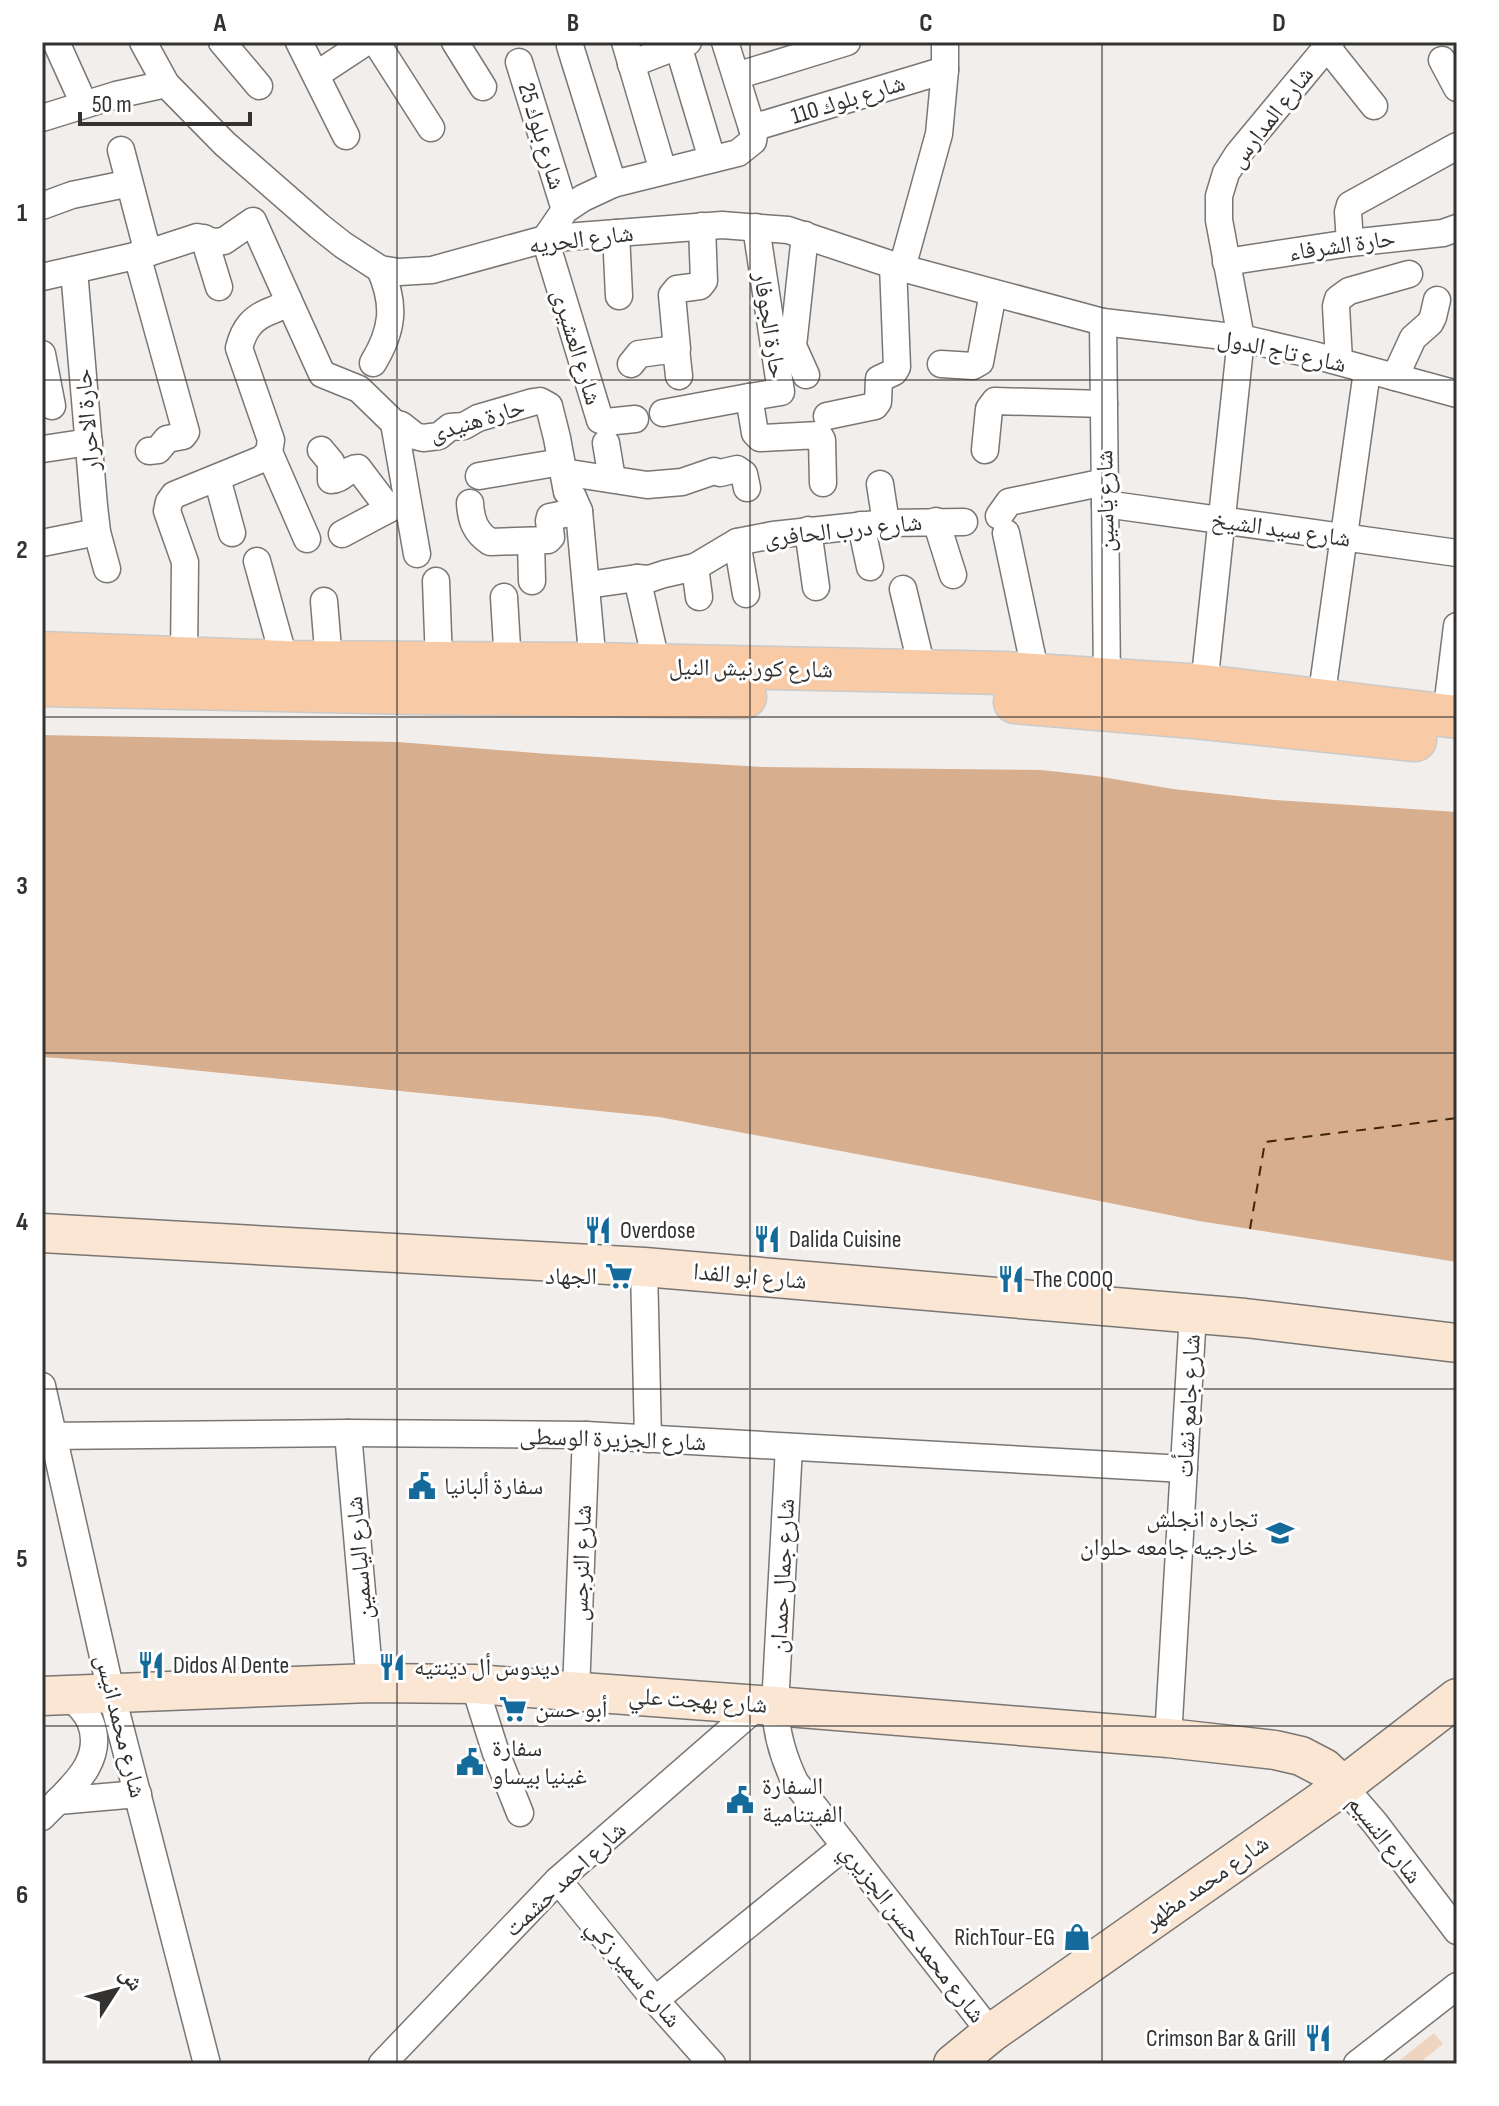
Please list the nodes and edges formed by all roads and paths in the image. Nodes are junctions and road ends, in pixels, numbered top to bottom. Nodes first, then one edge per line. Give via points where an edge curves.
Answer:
1 (56, 42) edge
2 (143, 42) edge
3 (222, 42) edge
4 (299, 42) edge
5 (366, 42) edge
6 (376, 42) edge
7 (455, 42) edge
8 (725, 42) edge
9 (847, 42) edge
10 (945, 42) edge
11 (681, 44) edge
12 (1329, 44) edge
13 (570, 46) dead end
14 (803, 48) edge
15 (628, 53) edge
16 (1442, 60) dead end
17 (519, 62) dead end
18 (945, 70) junction
19 (316, 75) junction
20 (736, 76) junction
21 (166, 84) junction
22 (259, 86) dead end
23 (483, 87) dead end
24 (1457, 88) edge
25 (84, 104) junction
26 (1374, 106) dead end
27 (42, 118) edge
28 (431, 128) dead end
29 (753, 132) junction
30 (346, 136) dead end
31 (1457, 146) edge
32 (121, 150) dead end
33 (712, 159) junction
34 (663, 171) junction
35 (613, 184) junction
36 (116, 186) dead end
37 (42, 206) edge
38 (565, 210) junction
39 (702, 226) junction
40 (756, 227) junction
41 (1457, 228) edge
42 (616, 233) junction
43 (805, 235) junction
44 (204, 238) junction
45 (545, 239) junction
46 (1350, 243) junction
47 (142, 254) junction
48 (1226, 262) junction
49 (898, 267) junction
50 (380, 269) junction
51 (74, 270) junction
52 (1409, 274) dead end
53 (42, 277) edge
54 (219, 287) dead end
55 (993, 293) junction
56 (619, 296) dead end
57 (288, 299) junction
58 (1437, 300) dead end
59 (1103, 322) junction
60 (80, 336) junction
61 (1241, 338) junction
62 (42, 347) edge
63 (677, 349) junction
64 (42, 354) edge
65 (1339, 361) junction
66 (373, 363) dead end
67 (631, 364) dead end
68 (941, 364) dead end
69 (1367, 371) junction
70 (806, 375) dead end
71 (679, 376) dead end
72 (1395, 377) junction
73 (1457, 394) edge
74 (731, 396) junction
75 (1104, 404) junction
76 (52, 406) dead end
77 (663, 413) dead end
78 (827, 416) dead end
79 (635, 419) dead end
80 (394, 423) junction
81 (89, 442) junction
82 (606, 443) dead end
83 (43, 449) edge
84 (321, 450) dead end
85 (985, 450) dead end
86 (149, 451) dead end
87 (269, 452) junction
88 (562, 467) junction
89 (479, 476) dead end
90 (217, 478) junction
91 (612, 479) junction
92 (823, 483) dead end
93 (880, 484) dead end
94 (747, 488) dead end
95 (1105, 493) junction
96 (470, 503) dead end
97 (410, 509) junction
98 (579, 511) junction
99 (1221, 520) junction
100 (936, 521) junction
101 (964, 522) dead end
102 (873, 524) junction
103 (808, 530) junction
104 (97, 532) junction
105 (232, 533) dead end
106 (342, 534) dead end
107 (1344, 537) junction
108 (307, 539) dead end
109 (531, 541) junction
110 (737, 542) junction
111 (42, 543) edge
112 (1457, 553) edge
113 (417, 554) dead end
114 (257, 561) dead end
115 (695, 567) junction
116 (870, 567) dead end
117 (107, 569) dead end
118 (953, 575) dead end
119 (637, 578) junction
120 (436, 581) dead end
121 (532, 581) dead end
122 (587, 585) junction
123 (816, 587) dead end
124 (903, 589) dead end
125 (746, 594) dead end
126 (504, 597) dead end
127 (699, 597) dead end
128 (324, 601) dead end
129 (1457, 626) edge
130 (42, 653) edge
131 (184, 658) junction
132 (285, 662) junction
133 (329, 662) junction
134 (439, 662) junction
135 (508, 664) junction
136 (593, 664) junction
137 (657, 666) junction
138 (923, 672) junction
139 (1036, 675) junction
140 (1107, 679) junction
141 (42, 685) edge
142 (1204, 686) junction
143 (1321, 700) junction
144 (1453, 726) edge
145 (42, 1233) edge
146 (644, 1267) junction
147 (1193, 1313) junction
148 (1457, 1343) edge
149 (42, 1386) edge
150 (348, 1433) junction
151 (586, 1435) junction
152 (47, 1436) edge
153 (648, 1439) junction
154 (789, 1447) junction
155 (1184, 1469) junction
156 (370, 1683) junction
157 (474, 1684) junction
158 (576, 1691) junction
159 (111, 1692) junction
160 (56, 1696) edge
161 (1457, 1698) edge
162 (767, 1705) junction
163 (1168, 1738) junction
164 (1343, 1786) junction
165 (138, 1794) junction
166 (50, 1809) edge
167 (520, 1813) dead end
168 (845, 1846) junction
169 (558, 1880) junction
170 (1457, 1931) edge
171 (1457, 1986) edge
172 (655, 2000) junction
173 (991, 2033) junction
174 (207, 2064) edge
175 (382, 2064) edge
176 (712, 2064) edge
177 (953, 2064) edge
178 (1357, 2064) edge

1 - 25 street
2 - 21 street
3 - 22 street
4 - 19 street
5 - 19 street
6 - 28 street
7 - 23 street
8 - 20 street
9 - 14 street
10 - 18 street
11 - 15 street
11 - 33 street
12 - 26 street
12 - 48 street, شارع المدارس via 1226,173 1219,196
13 - 35 street
14 - 20 street
15 - 34 street
16 - 24 street
17 - 38 street, شارع بلوك 25
18 - 29 street, شارع بلوك 110
18 - 49 street via 939,134
19 - 30 street
20 - 29 street
21 - 25 street
21 - 50 street via 319,226
25 - 27 street
29 - 33 street, شارع بلوك 110 via 753,141 738,153
31 - 46 street via 1350,205
32 - 47 street
33 - 34 street, شارع بلوك 110
34 - 35 street, شارع بلوك 110
35 - 38 street, شارع بلوك 110
36 - 37 street
38 - 45 street
39 - 40 street, شارع الحريه
39 - 42 street, شارع الحريه
39 - 63 street via 704,281 672,295
40 - 43 street, شارع الحريه
40 - 74 street, حارة الجوفار via 781,392
41 - 46 street, حارة الشرفاء
42 - 45 street, شارع الحريه
42 - 56 street
43 - 49 street, شارع الحريه
43 - 70 street via 793,346
44 - 47 street
44 - 54 street
44 - 57 street, حارة هنيدى via 224,241 253,221
45 - 50 street, شارع الحريه via 432,270
45 - 79 street, شارع العشيرى via 600,420
46 - 48 street, حارة الشرفاء
47 - 51 street
47 - 86 street via 186,432
48 - 61 street, شارع المدارس
49 - 55 street, شارع الحريه
49 - 78 street via 897,367 879,379 878,404
50 - 66 street via 391,307 383,346
51 - 53 street
51 - 60 street, حارة الاحرار
52 - 65 street via 1338,299
55 - 59 street, شارع الحريه
55 - 68 street via 980,362
57 - 80 street, حارة هنيدى via 322,374 359,389
57 - 87 street via 250,324 239,348 271,440
58 - 72 street via 1430,323 1413,338
59 - 61 street, شارع تاج الدول
59 - 75 street, شارع ياسين
60 - 62 street
60 - 81 street, حارة الاحرار
61 - 65 street, شارع تاج الدول
61 - 99 street, شارع المدارس
63 - 67 street via 639,354
63 - 71 street
64 - 76 street
65 - 69 street, شارع تاج الدول
69 - 72 street, شارع تاج الدول
69 - 107 street
72 - 73 street, شارع تاج الدول
74 - 77 street, حارة الجوفار
74 - 92 street, حارة الجوفار via 760,438 819,435
75 - 85 street via 995,401 989,409
75 - 95 street, شارع ياسين
80 - 88 street, حارة هنيدى via 415,436 439,436 478,418 555,399 549,406
80 - 97 street
81 - 83 street
81 - 104 street, حارة الاحرار
82 - 91 street
84 - 97 street via 331,462 331,480 358,468
87 - 90 street
87 - 108 street
88 - 89 street
88 - 91 street
88 - 98 street, حارة هنيدى via 567,492
90 - 105 street
90 - 131 street via 174,495 167,507 185,562
91 - 94 street via 647,485 737,469
93 - 102 street
95 - 99 street, شارع سيد الشيخ
95 - 139 street, شارع سيد الشيخ via 1009,502 1002,524
95 - 140 street, شارع ياسين
96 - 109 street via 471,520 483,538
97 - 106 street
97 - 113 street
98 - 109 street via 550,517 549,540
98 - 122 street, حارة هنيدى
99 - 107 street, شارع سيد الشيخ
99 - 142 street, شارع المدارس
100 - 101 street, شارع درب الحافرى
100 - 102 street, شارع درب الحافرى
100 - 118 street
102 - 103 street, شارع درب الحافرى
102 - 116 street
103 - 110 street, شارع درب الحافرى
103 - 123 street
104 - 111 street
104 - 117 street, حارة الاحرار
107 - 112 street, شارع سيد الشيخ
107 - 143 street
109 - 121 street
110 - 115 street, شارع درب الحافرى
110 - 125 street
114 - 132 street
115 - 119 street, شارع درب الحافرى
115 - 127 street
119 - 122 street, شارع درب الحافرى
119 - 137 street
120 - 134 street
122 - 136 street, حارة هنيدى
124 - 138 street
126 - 135 street
128 - 133 street
129 - 144 street
130 - 131 main road, شارع كورنيش النيل
131 - 132 main road, شارع كورنيش النيل
132 - 133 main road, شارع كورنيش النيل
133 - 134 main road, شارع كورنيش النيل
134 - 135 main road, شارع كورنيش النيل
135 - 136 main road, شارع كورنيش النيل
136 - 137 main road, شارع كورنيش النيل
137 - 138 main road, شارع كورنيش النيل
138 - 139 main road, شارع كورنيش النيل
139 - 140 main road, شارع كورنيش النيل
140 - 142 main road, شارع كورنيش النيل
141 - 144 main road, شارع كورنيش النيل via 899,697 1194,717
142 - 143 main road, شارع كورنيش النيل
143 - 144 main road, شارع كورنيش النيل
145 - 146 street, شارع ابو الفدا
146 - 147 street, شارع ابو الفدا
146 - 153 street
147 - 148 street, شارع ابو الفدا
147 - 155 street, شارع جامع نشأت
149 - 152 street, شارع محمد انيس
150 - 151 street, شارع الجزيرة الوسطى
150 - 152 street, شارع الجزيرة الوسطى
150 - 156 street, شارع الياسمين
151 - 153 street, شارع الجزيرة الوسطى
151 - 158 street, شارع النرجس
152 - 159 street, شارع محمد انيس
153 - 154 street, شارع الجزيرة الوسطى
154 - 155 street, شارع الجزيرة الوسطى
154 - 162 street, شارع جمال حمدان
155 - 163 street, شارع جامع نشأت
156 - 157 street, شارع بهجت علي
156 - 159 street, شارع بهجت علي
157 - 158 street, شارع بهجت علي
157 - 167 street
158 - 162 street, شارع بهجت علي
159 - 160 street, شارع بهجت علي
159 - 165 street, شارع محمد انيس
160 - 166 street via 89,1718 95,1740 91,1762
161 - 164 street, شارع محمد مظهر
162 - 163 street, شارع بهجت علي
162 - 168 street, شارع محمد حسن الجزيري via 795,1782
162 - 169 street, شارع احمد حشمت
163 - 164 street, شارع بهجت علي via 1301,1756
164 - 170 street, شارع النسيم
164 - 173 street, شارع محمد مظهر
165 - 166 street
165 - 174 street, شارع محمد انيس
168 - 172 street
168 - 173 street, شارع محمد حسن الجزيري
169 - 172 street, شارع سمير زكي
169 - 175 street, شارع احمد حشمت
171 - 178 street
172 - 176 street, شارع سمير زكي
173 - 177 street, شارع محمد مظهر

